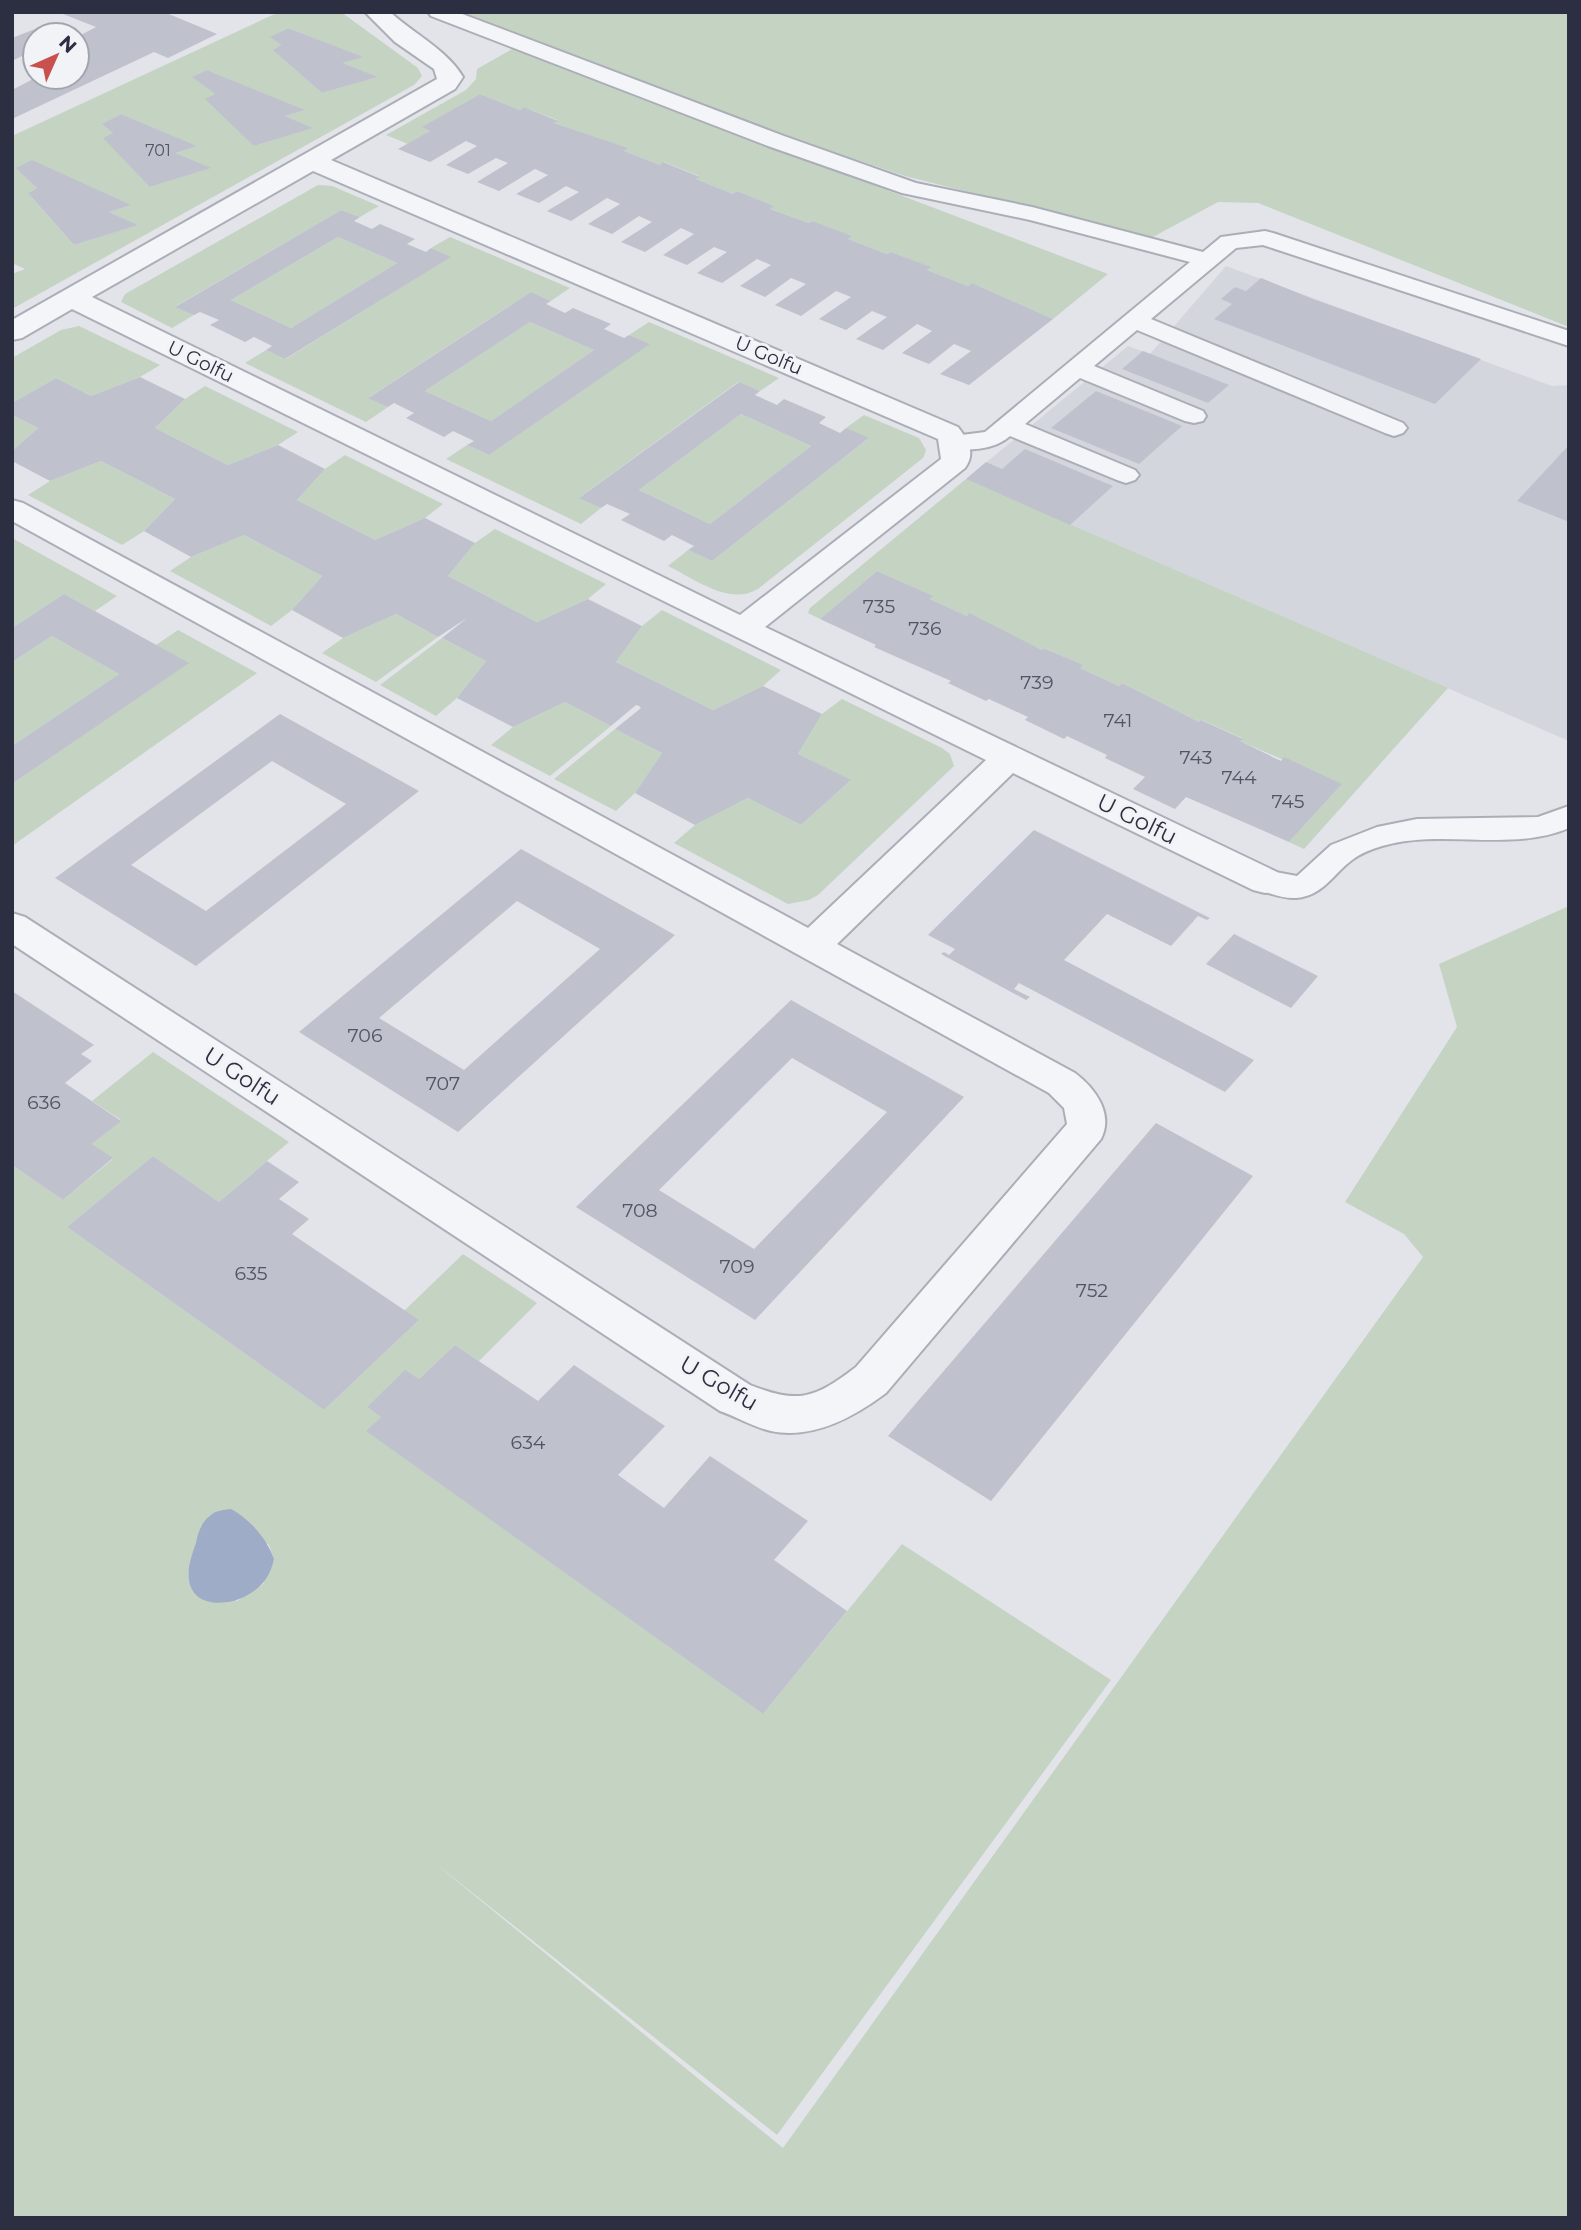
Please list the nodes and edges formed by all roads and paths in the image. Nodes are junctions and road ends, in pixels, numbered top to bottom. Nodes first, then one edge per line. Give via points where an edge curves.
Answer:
1 (376, 12) edge
2 (438, 12) edge
3 (312, 161) junction
4 (1208, 260) junction
5 (72, 298) junction
6 (1135, 321) junction
7 (12, 332) edge
8 (1569, 339) edge
9 (1077, 368) junction
10 (1194, 416) dead end
11 (1007, 426) junction
12 (1394, 428) dead end
13 (955, 443) junction
14 (1126, 475) dead end
15 (12, 509) edge
16 (743, 629) junction
17 (1008, 758) junction
18 (1569, 816) edge
19 (1265, 881) joint
20 (12, 926) edge
21 (813, 945) junction

1 - 3 street via 451,77 435,91
2 - 4 lane via 911,188
3 - 5 street
3 - 13 street, U Golfu via 931,424
4 - 6 lane
4 - 8 lane via 1229,242 1265,238
5 - 7 street
5 - 16 street, U Golfu
6 - 9 lane
6 - 12 lane
9 - 10 lane
9 - 11 lane
11 - 13 lane via 992,439
11 - 14 lane
13 - 16 street via 955,462
15 - 21 street, U Golfu
16 - 17 street, U Golfu
17 - 19 street, U Golfu
17 - 21 street
18 - 19 lane via 1541,827 1438,827 1377,836 1342,852 1303,887 1286,888
20 - 21 street, U Golfu via 735,1398 770,1413 809,1415 845,1401 871,1380 1087,1128 1085,1107 1062,1083

